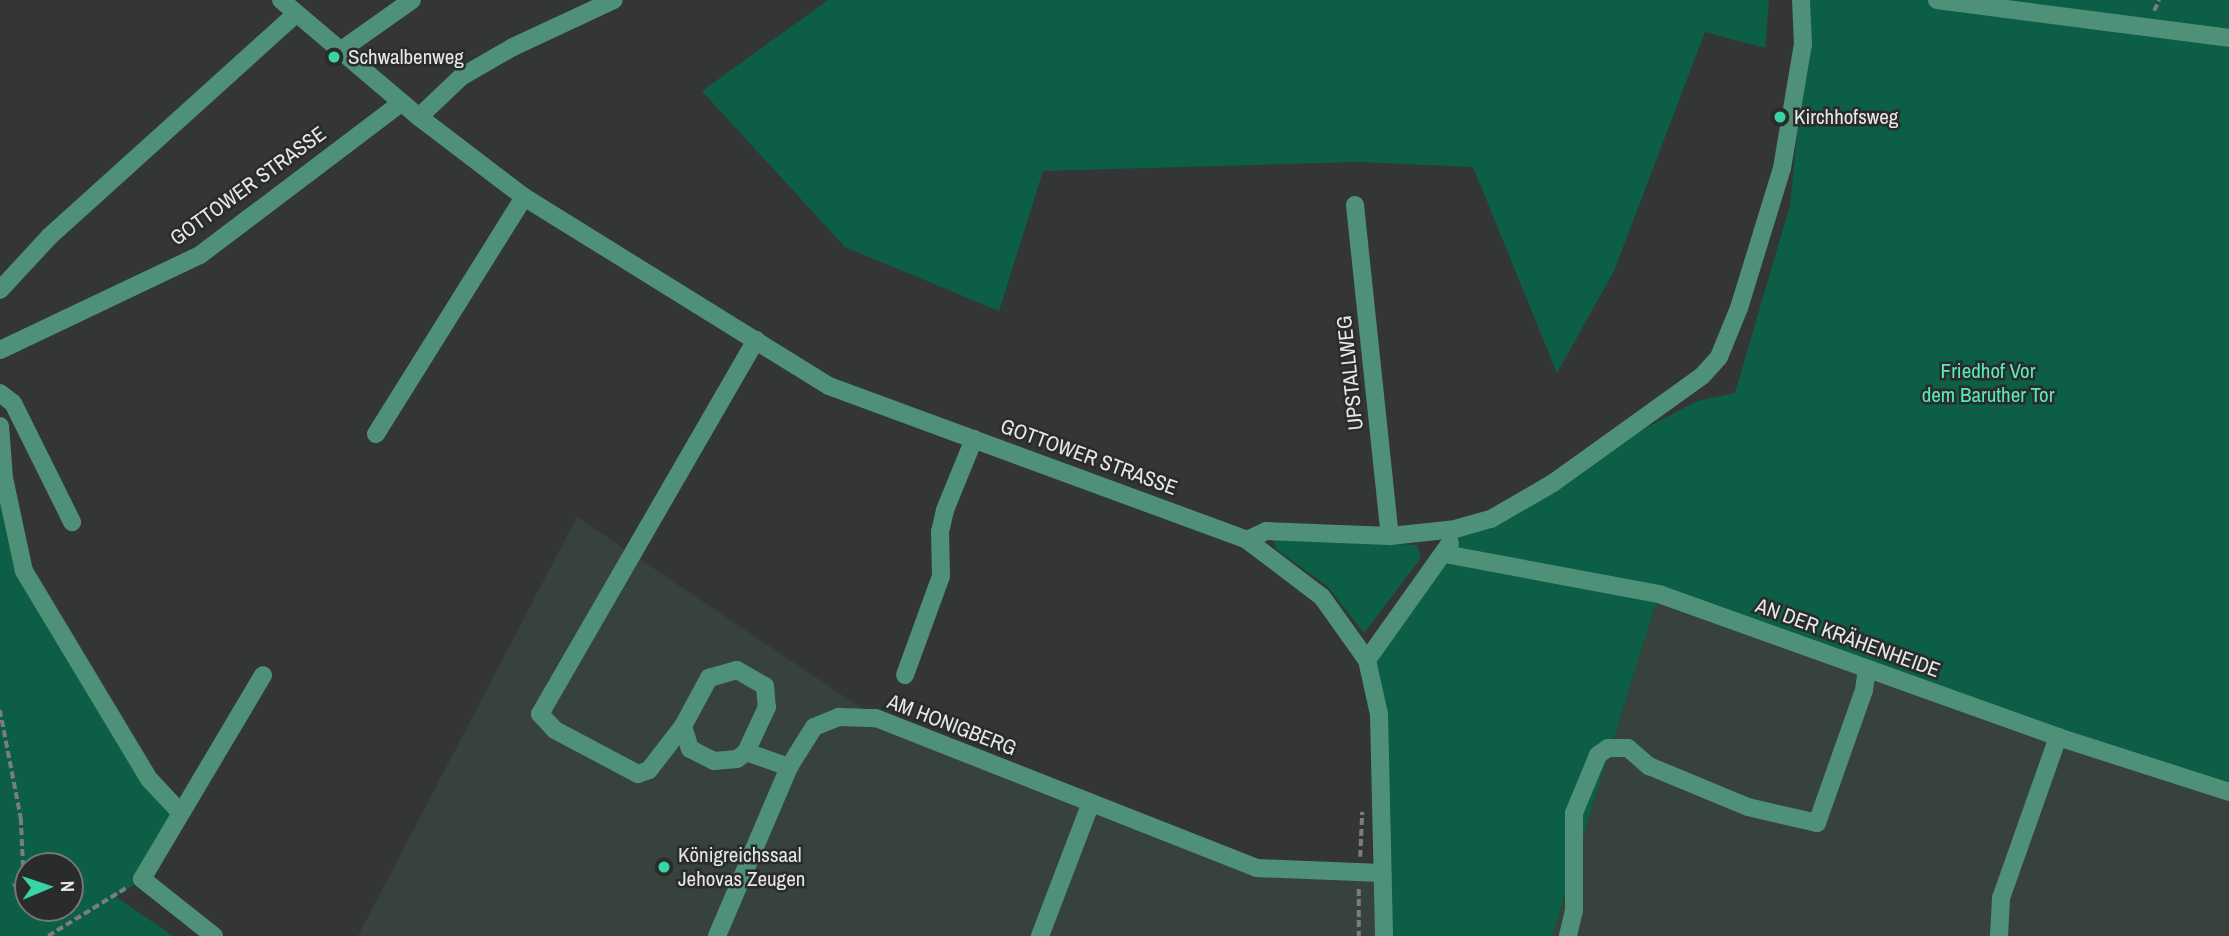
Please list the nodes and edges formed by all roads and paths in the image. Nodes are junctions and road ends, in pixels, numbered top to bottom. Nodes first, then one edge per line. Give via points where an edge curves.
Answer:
1 (281, 0) edge
2 (412, 0) edge
3 (614, 0) edge
4 (1801, 0) edge
5 (1937, 0) edge
6 (296, 14) junction
7 (2229, 38) edge
8 (340, 51) junction
9 (402, 102) junction
10 (419, 117) junction
11 (524, 197) junction
12 (1355, 205) dead end
13 (0, 290) edge
14 (756, 341) junction
15 (0, 350) edge
16 (0, 393) edge
17 (0, 426) edge
18 (376, 435) dead end
19 (974, 439) junction
20 (72, 522) dead end
21 (1455, 529) junction
22 (1390, 536) junction
23 (1247, 540) junction
24 (1445, 554) junction
25 (1367, 660) junction
26 (1867, 668) junction
27 (263, 675) dead end
28 (905, 675) dead end
29 (0, 710) edge
30 (683, 726) junction
31 (2058, 737) junction
32 (746, 752) junction
33 (789, 767) junction
34 (2229, 792) edge
35 (1090, 805) junction
36 (1362, 808) dead end
37 (178, 810) junction
38 (1359, 873) junction
39 (1382, 873) junction
40 (142, 878) junction
41 (13, 886) dead end
42 (48, 936) edge
43 (214, 936) edge
44 (718, 936) edge
45 (1040, 936) edge
46 (1359, 936) edge
47 (1384, 936) edge
48 (1568, 936) edge
49 (1999, 936) edge

1 - 6 street, GOTTOWER STRASSE
2 - 8 street
3 - 10 street via 461,77
4 - 21 street via 1803,44 1783,168 1718,357 1702,376 1646,419 1553,483 1491,519
5 - 7 street
6 - 8 street, GOTTOWER STRASSE
6 - 13 street via 50,236
8 - 9 street, GOTTOWER STRASSE
9 - 10 street, GOTTOWER STRASSE
9 - 15 street, GOTTOWER STRASSE via 200,254
10 - 11 street, GOTTOWER STRASSE
11 - 14 street, GOTTOWER STRASSE
11 - 18 street
12 - 22 street, UPSTALLWEG
14 - 19 street, GOTTOWER STRASSE via 830,386
14 - 30 street via 540,714 555,730 638,774 649,770
16 - 20 street via 13,403
17 - 37 street via 4,478 24,571 149,779
19 - 23 street, GOTTOWER STRASSE
19 - 28 street via 945,510 940,531 941,576
21 - 22 street
21 - 24 street
22 - 23 street via 1266,531
23 - 25 street, GOTTOWER STRASSE via 1322,597
24 - 25 street
24 - 26 street, AN DER KRÄHENHEIDE via 1659,594
25 - 39 street, GOTTOWER STRASSE via 1379,714
26 - 31 street, AN DER KRÄHENHEIDE
26 - 48 street via 1864,690 1817,823 1748,807 1649,766 1628,748 1608,748 1598,755 1574,813 1574,911
27 - 37 street
29 - 41 path via 21,818 23,881
30 - 32 street via 690,749 714,761 737,759
30 - 32 street via 709,678 737,670 765,686 768,702
31 - 34 street, AN DER KRÄHENHEIDE
31 - 49 street via 2001,898
32 - 33 street
33 - 35 street, AM HONIGBERG via 814,727 839,716 876,718
33 - 44 street, AM HONIGBERG
35 - 38 street, AM HONIGBERG via 1256,868
35 - 45 street
36 - 38 path
37 - 40 street
38 - 39 street, AM HONIGBERG
38 - 46 path
39 - 47 street, GOTTOWER STRASSE
40 - 42 path
40 - 43 street

